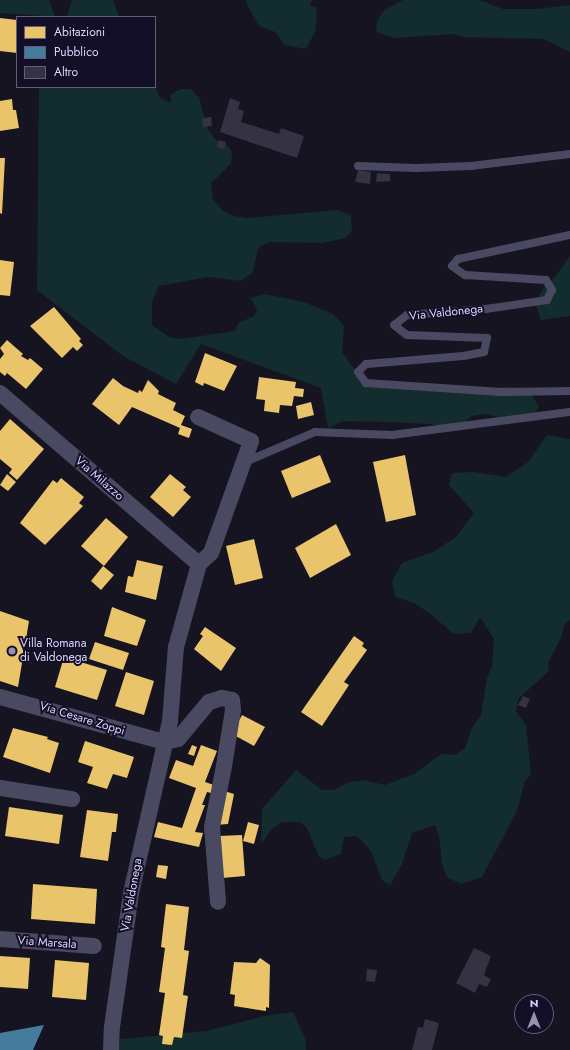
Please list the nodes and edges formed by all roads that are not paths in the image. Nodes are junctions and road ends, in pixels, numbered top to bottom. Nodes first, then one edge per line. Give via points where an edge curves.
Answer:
1 (570, 154) edge
2 (358, 166) dead end
3 (570, 235) edge
4 (570, 391) edge
5 (0, 393) edge
6 (570, 412) edge
7 (198, 417) dead end
8 (244, 463) junction
9 (199, 564) junction
10 (0, 696) edge
11 (164, 742) junction
12 (0, 788) edge
13 (72, 799) dead end
14 (218, 902) dead end
15 (0, 939) edge
16 (94, 946) dead end
17 (111, 1050) edge

1 - 2 lane via 464,166
3 - 4 lane, Via Valdonega via 458,259 452,266 465,275 546,280 552,290 547,300 486,309 406,315 394,325 407,335 487,338 484,352 366,364 358,372 366,383 501,392
5 - 9 street, Via Milazzo
6 - 8 lane via 392,435 314,432
7 - 8 street, Via Valdonega via 251,441
8 - 9 street, Via Valdonega via 211,553
9 - 11 street, Via Valdonega via 176,648 170,721
10 - 11 street, Via Cesare Zoppi
11 - 14 street via 178,739 209,702 222,698 232,700 233,710 212,827
11 - 17 street, Via Valdonega via 132,893
12 - 13 street
15 - 16 street, Via Marsala

